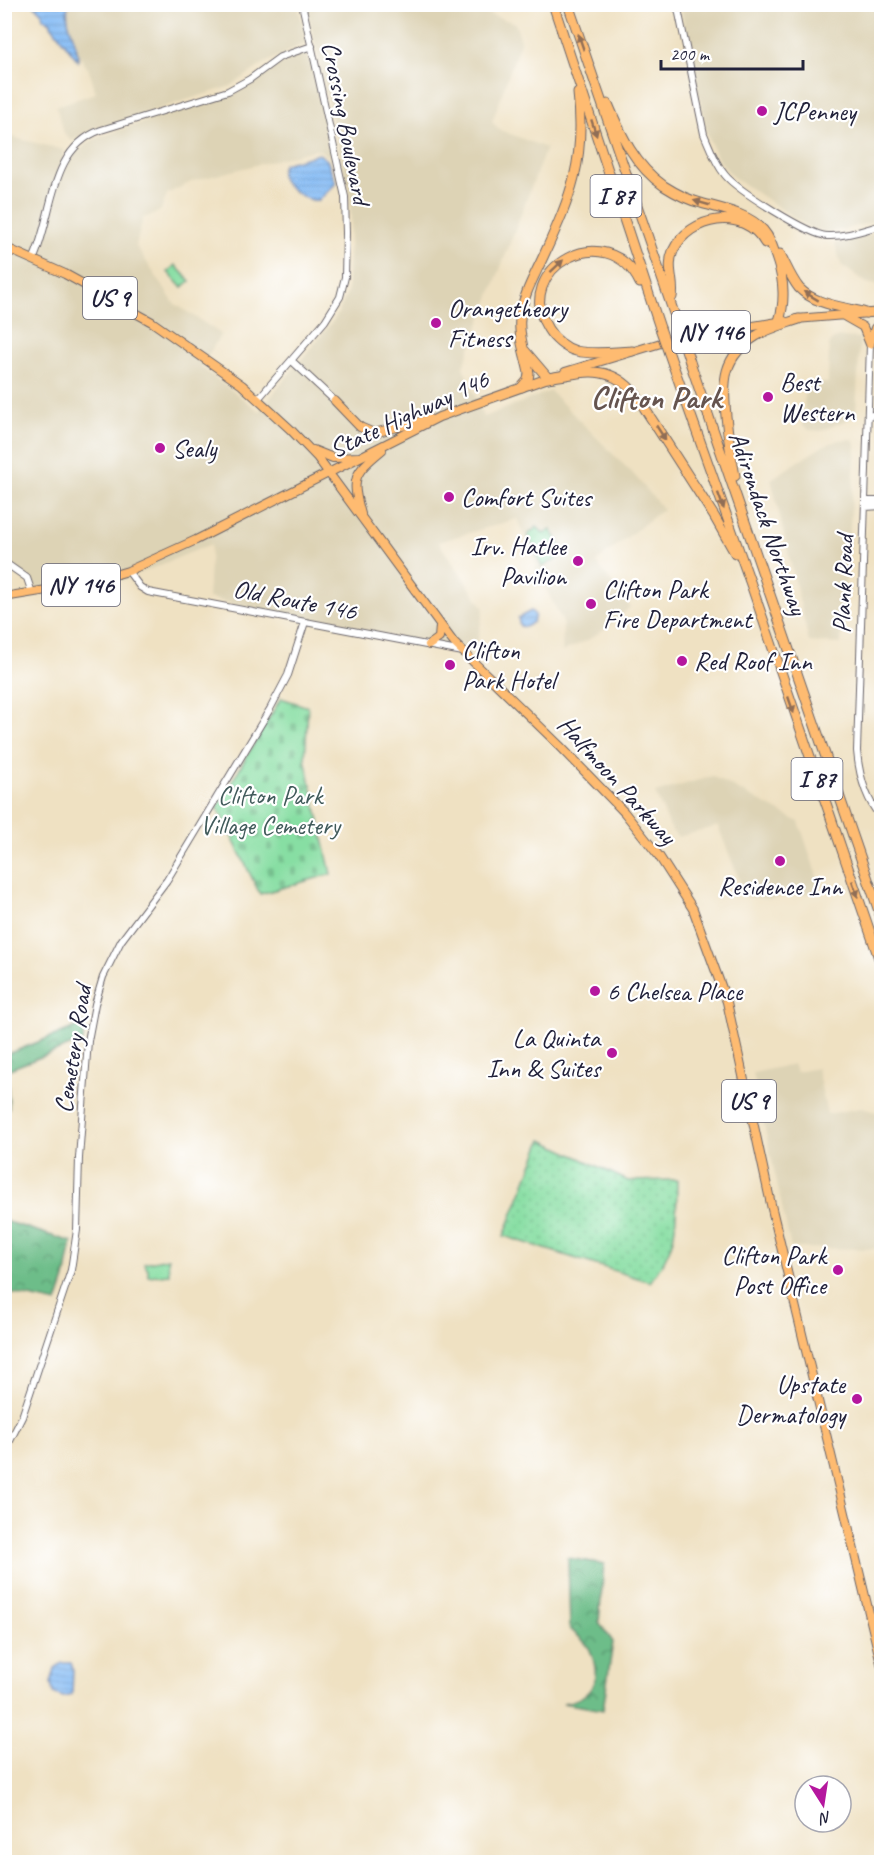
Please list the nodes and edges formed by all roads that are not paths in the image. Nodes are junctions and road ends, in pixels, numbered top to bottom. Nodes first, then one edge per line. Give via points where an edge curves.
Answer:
1 (302, 4) edge
2 (553, 4) edge
3 (568, 4) edge
4 (677, 4) edge
5 (312, 46) junction
6 (576, 73) junction
7 (593, 79) junction
8 (882, 225) edge
9 (763, 230) junction
10 (4, 247) edge
11 (33, 260) junction
12 (671, 303) junction
13 (882, 312) edge
14 (866, 313) junction
15 (841, 314) junction
16 (799, 319) junction
17 (776, 322) junction
18 (882, 322) edge
19 (658, 323) junction
20 (870, 344) junction
21 (525, 351) junction
22 (632, 351) junction
23 (292, 361) junction
24 (548, 378) junction
25 (522, 387) junction
26 (258, 399) junction
27 (335, 401) joint
28 (882, 412) edge
29 (869, 416) junction
30 (440, 417) junction
31 (390, 443) junction
32 (309, 447) junction
33 (362, 457) junction
34 (329, 474) junction
35 (735, 490) junction
36 (882, 501) edge
37 (865, 504) junction
38 (882, 506) edge
39 (362, 519) junction
40 (4, 562) edge
41 (128, 571) junction
42 (753, 590) junction
43 (32, 593) junction
44 (4, 597) edge
45 (305, 622) junction
46 (440, 625) junction
47 (429, 645) junction
48 (464, 652) junction
49 (882, 819) edge
50 (882, 920) edge
51 (882, 968) edge
52 (4, 1453) edge
53 (882, 1667) edge

1 - 5 street, Crossing Boulevard
2 - 6 highway, Adirondack Northway / I 87
7 -> 3 highway, Adirondack Northway / I 87
4 - 8 street via 704,134 726,176 758,200 820,235 835,236
5 - 11 street via 280,57 228,91 82,139 62,165
5 - 23 street, Crossing Boulevard via 345,197 345,277 332,311
6 -> 19 highway, Adirondack Northway / I 87
6 - 21 highway via 582,122 580,154 574,181 522,309 520,327
9 -> 7 highway via 748,218 684,197 648,172 631,152
7 - 12 highway, Adirondack Northway / I 87
14 -> 9 highway via 822,302 806,293 795,282 771,236
9 - 17 highway via 782,278 782,307
10 - 11 main road, Halfmoon Parkway / US 9
11 - 26 main road, Halfmoon Parkway / US 9 via 143,316 223,370
12 - 17 highway via 670,264 680,240 704,222 728,220 753,230 767,248 778,289
12 - 35 highway, Adirondack Northway / I 87, bridge
13 - 14 main road, State Highway 146 / NY 146
14 - 15 main road, State Highway 146 / NY 146
15 - 16 main road, State Highway 146 / NY 146
15 - 20 main road via 863,327
16 - 17 main road, State Highway 146 / NY 146
16 - 35 highway via 750,340 726,372
17 - 22 main road, State Highway 146 / NY 146 via 674,339
18 - 20 main road via 875,328
22 -> 19 highway via 586,353 555,339 543,321 539,304 542,287 552,270 569,256 587,251 606,252 619,258 639,279
19 -> 42 highway, Adirondack Northway / I 87, bridge
20 - 29 street, Plank Road
21 - 24 highway
21 - 25 highway via 530,373
22 - 24 main road, State Highway 146 / NY 146
23 - 26 street, Crossing Boulevard
23 - 27 street
24 - 25 main road, State Highway 146 / NY 146
24 -> 42 highway via 598,371 627,383 727,536
25 - 30 main road, State Highway 146 / NY 146
26 - 32 main road, Halfmoon Parkway / US 9
27 - 30 main road via 360,427 374,433
28 - 29 street
29 - 37 street, Plank Road
30 - 31 main road, State Highway 146 / NY 146
31 - 33 main road, State Highway 146 / NY 146
31 - 39 main road via 356,479
32 - 33 main road via 328,457
32 - 34 main road, Halfmoon Parkway / US 9
33 - 34 main road, State Highway 146 / NY 146
34 - 39 main road, Halfmoon Parkway / US 9
34 - 41 main road, State Highway 146 / NY 146
35 - 50 highway, Adirondack Northway / I 87
36 - 37 street
37 - 38 street
37 - 49 street, Plank Road via 857,751 863,784
39 - 46 main road, Halfmoon Parkway / US 9
40 - 43 street via 27,578
41 - 43 main road, State Highway 146 / NY 146
41 - 45 street, Old Route 146 via 144,591
42 -> 51 highway, Adirondack Northway / I 87
43 - 44 main road, State Highway 146 / NY 146
45 - 47 street, Old Route 146
45 - 52 street, Cemetery Road via 291,668 270,709 167,880 121,941 103,977 88,1041 77,1230 71,1270 22,1417
46 - 47 main road via 439,638
46 - 48 main road, Halfmoon Parkway / US 9
47 - 48 street, Old Route 146
48 - 53 main road, Halfmoon Parkway / US 9 via 624,812 659,856 693,909 727,1002 769,1199

